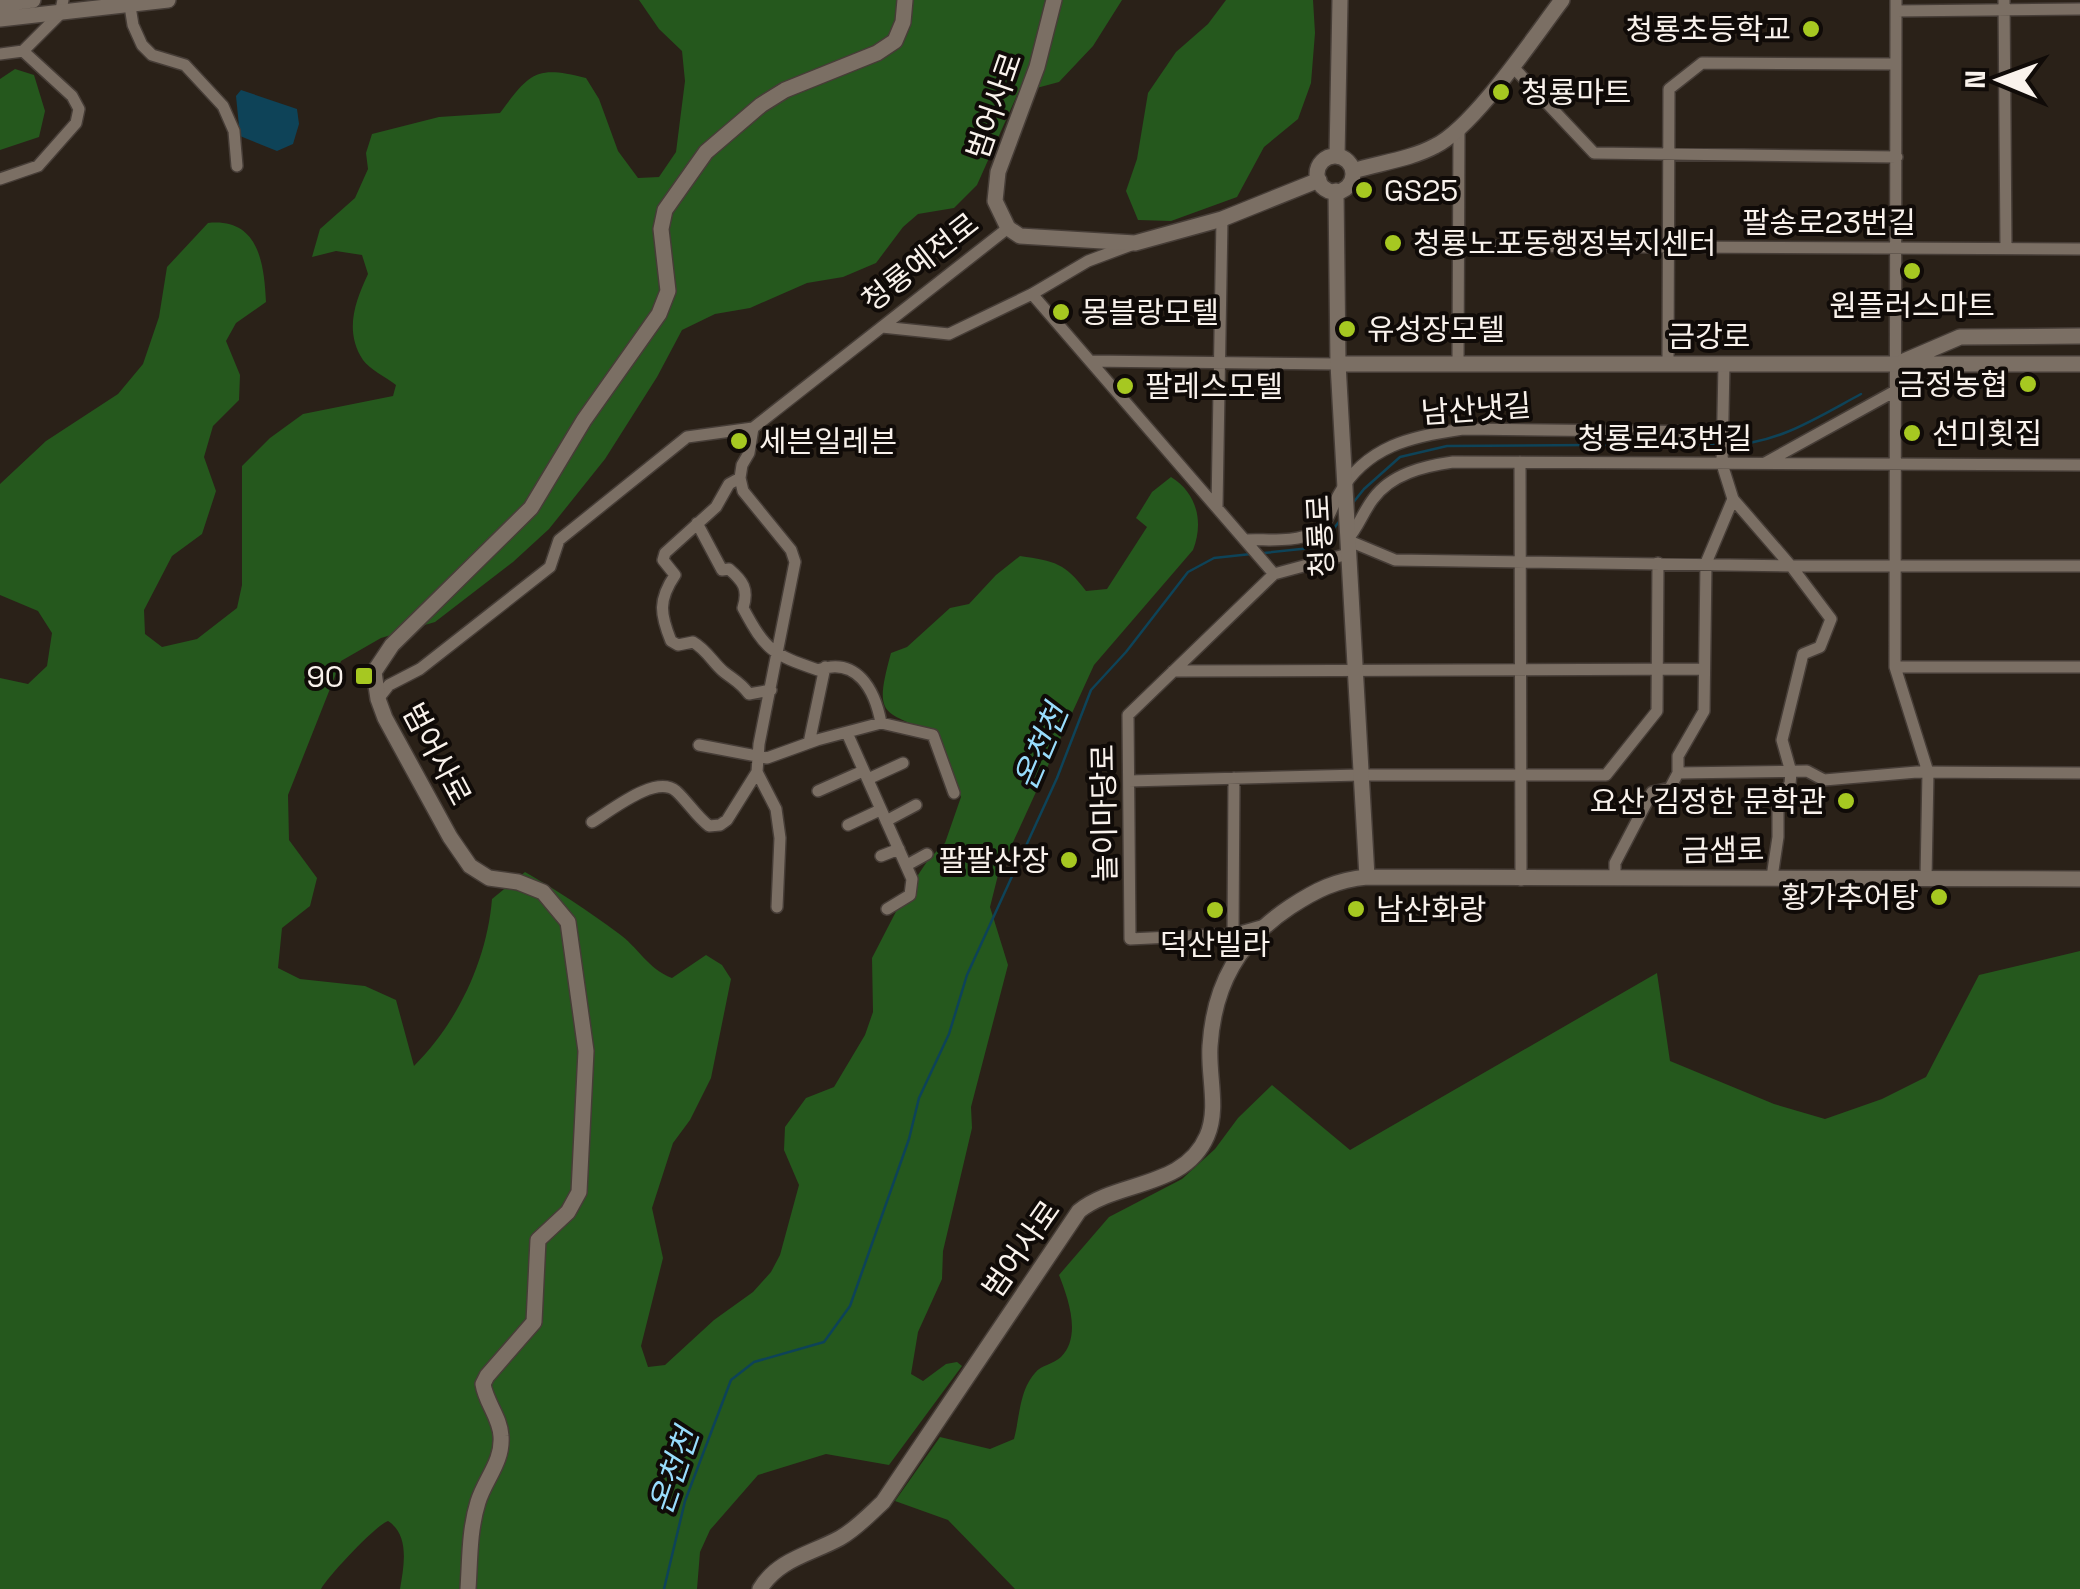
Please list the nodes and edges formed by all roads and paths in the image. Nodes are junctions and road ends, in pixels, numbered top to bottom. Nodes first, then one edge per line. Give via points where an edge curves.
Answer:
1 (34, 0) edge
2 (168, 0) edge
3 (904, 0) edge
4 (1054, 0) edge
5 (1340, 0) edge
6 (1562, 0) edge
7 (130, 2) edge
8 (0, 4) edge
9 (1896, 5) edge
10 (2004, 5) edge
11 (61, 7) edge
12 (2080, 9) edge
13 (1, 25) edge
14 (23, 51) junction
15 (0, 54) edge
16 (1896, 64) junction
17 (1512, 66) junction
18 (1460, 128) junction
19 (1669, 155) junction
20 (1337, 156) junction
21 (1897, 157) junction
22 (238, 166) dead end
23 (1353, 171) junction
24 (0, 179) edge
25 (1319, 180) junction
26 (1336, 191) junction
27 (1222, 219) junction
28 (1008, 228) junction
29 (1134, 243) junction
30 (1458, 246) junction
31 (1668, 247) junction
32 (1897, 248) junction
33 (2006, 248) junction
34 (2080, 248) edge
35 (1032, 294) junction
36 (882, 327) junction
37 (2080, 336) edge
38 (1090, 360) junction
39 (1220, 362) junction
40 (1338, 364) junction
41 (1458, 364) junction
42 (1668, 364) junction
43 (1724, 364) junction
44 (1898, 364) junction
45 (2080, 364) edge
46 (1897, 390) junction
47 (753, 428) junction
48 (1722, 434) junction
49 (1722, 460) junction
50 (1520, 462) junction
51 (1764, 464) junction
52 (1897, 465) junction
53 (2080, 465) edge
54 (740, 478) junction
55 (1344, 485) junction
56 (1733, 500) junction
57 (1217, 507) junction
58 (697, 523) junction
59 (1246, 540) junction
60 (1348, 547) junction
61 (1520, 562) junction
62 (1658, 563) junction
63 (1706, 563) junction
64 (1791, 566) junction
65 (1896, 566) junction
66 (2080, 566) edge
67 (1274, 574) junction
68 (778, 655) junction
69 (825, 667) junction
70 (1895, 667) junction
71 (2080, 667) edge
72 (1658, 669) junction
73 (1704, 669) junction
74 (1173, 671) junction
75 (1520, 671) junction
76 (1354, 672) junction
77 (771, 690) junction
78 (378, 699) junction
79 (881, 723) junction
80 (847, 732) junction
81 (809, 743) junction
82 (699, 745) dead end
83 (758, 757) junction
84 (903, 763) dead end
85 (757, 772) junction
86 (1791, 772) junction
87 (1928, 772) junction
88 (1678, 773) junction
89 (2080, 773) edge
90 (866, 775) junction
91 (1360, 775) junction
92 (1521, 775) junction
93 (1234, 778) junction
94 (1129, 781) junction
95 (818, 791) dead end
96 (954, 793) dead end
97 (916, 805) dead end
98 (883, 815) junction
99 (592, 822) dead end
100 (848, 825) dead end
101 (899, 849) junction
102 (927, 854) dead end
103 (882, 856) dead end
104 (907, 865) junction
105 (1367, 878) junction
106 (1772, 878) junction
107 (1926, 878) junction
108 (1615, 879) junction
109 (2080, 879) edge
110 (1521, 880) junction
111 (776, 907) dead end
112 (887, 909) dead end
113 (1261, 926) junction
114 (1233, 934) junction
115 (468, 1589) edge
116 (760, 1589) edge

1 - 8 street
2 - 7 street
3 - 78 street, 범어사로 via 894,41 785,90 706,152 660,229 668,291 659,314 531,508 379,662 373,682
4 - 28 street, 범어사로 via 998,172 996,201
5 - 20 street
6 - 17 street
7 - 11 street
7 - 22 street via 142,44 184,65 223,106
9 - 10 street
9 - 16 street
10 - 12 street
10 - 33 street
11 - 13 street
11 - 14 street
14 - 15 street
14 - 24 street via 80,109 52,154
16 - 19 street via 1702,63 1669,89
16 - 21 street
17 - 18 street
17 - 19 street via 1594,152
18 - 23 street via 1435,146
18 - 30 street
19 - 21 street
19 - 31 street
20 - 23 street
20 - 25 street via 1322,162
21 - 32 street
23 - 26 street via 1351,182
25 - 26 street
25 - 27 street, 청룡예전로
26 - 40 street, 청룡로
27 - 29 street, 청룡예전로
27 - 39 street
28 - 29 street, 청룡예전로 via 1029,239
28 - 36 street, 청룡예전로
29 - 35 street
30 - 31 street, 팔송로23번길
30 - 41 street
31 - 32 street, 팔송로23번길
31 - 42 street
32 - 33 street, 팔송로23번길
32 - 44 street
33 - 34 street, 팔송로23번길
35 - 36 street via 949,334
35 - 38 street
36 - 47 street, 청룡예전로
37 - 44 street via 1960,337
38 - 39 street
38 - 57 street
39 - 40 street
39 - 57 street
40 - 41 street, 금강로
40 - 55 street, 청룡로
41 - 42 street, 금강로
42 - 43 street, 금강로
43 - 44 street, 금강로
43 - 48 street
44 - 45 street, 금강로
44 - 46 street
46 - 51 street
46 - 52 street
47 - 54 street
47 - 78 street via 687,437 560,540 550,567
48 - 49 street
48 - 55 street, 남산냇길 via 1424,434 1362,462
49 - 50 street, 청룡로43번길
49 - 51 street, 청룡로43번길
49 - 56 street
50 - 60 street, 청룡로43번길 via 1453,462 1410,472 1376,494
50 - 61 street
51 - 52 street, 청룡로43번길
52 - 53 street, 청룡로43번길
52 - 65 street
54 - 58 street
54 - 68 street via 742,492 796,562
55 - 59 street, 남산냇길 via 1314,533
55 - 60 street, 청룡로
56 - 63 street
56 - 64 street
57 - 59 street
58 - 68 street via 722,570 743,581 744,608 765,646
58 - 77 street via 663,560 675,575 661,600 672,641 701,646 748,694
59 - 67 street
60 - 61 street via 1395,560
60 - 67 street, 놀이마당로
60 - 76 street, 청룡로
61 - 62 street
61 - 75 street
62 - 63 street
62 - 72 street
63 - 64 street
63 - 73 street
64 - 65 street
64 - 86 street via 1831,619 1820,647 1803,654 1786,719 1782,740
65 - 66 street
65 - 70 street
67 - 74 street, 놀이마당로
68 - 69 street
68 - 77 street
69 - 79 street via 860,674
69 - 81 street
70 - 71 street
70 - 87 street
72 - 73 street
72 - 75 street
72 - 92 street via 1658,710 1606,776
73 - 88 street via 1704,711 1678,756
74 - 76 street
74 - 94 street, 놀이마당로 via 1128,714
75 - 76 street
75 - 92 street
76 - 91 street, 청룡로
77 - 83 street
78 - 115 street, 범어사로 via 470,866 543,892 568,922 586,1052 579,1192 538,1240 534,1322 484,1384 502,1440 478,1499
79 - 80 street
79 - 96 street via 933,735
80 - 81 street
80 - 90 street
81 - 83 street
82 - 83 street
83 - 85 street
84 - 90 street
85 - 99 street via 720,826 708,826 677,792 655,785
85 - 111 street via 776,810
86 - 87 street via 1824,780
86 - 88 street
86 - 106 street via 1778,801
87 - 89 street
87 - 107 street
88 - 108 street via 1670,788 1652,792 1615,863
90 - 95 street
90 - 98 street
91 - 92 street
91 - 93 street
91 - 105 street, 청룡로
92 - 110 street
93 - 94 street
93 - 114 street
94 - 114 street, 놀이마당로 via 1130,939
97 - 98 street
98 - 100 street
98 - 101 street
101 - 103 street
101 - 104 street
102 - 104 street
104 - 112 street via 910,895
105 - 110 street, 금샘로
105 - 113 street, 범어사로 via 1322,886
106 - 107 street, 금샘로
106 - 108 street, 금샘로
107 - 109 street, 금샘로
108 - 110 street, 금샘로
113 - 114 street, 놀이마당로
113 - 116 street, 범어사로 via 1227,975 1214,1008 1213,1106 1207,1136 1192,1159 1079,1211 883,1502 841,1538 794,1557

